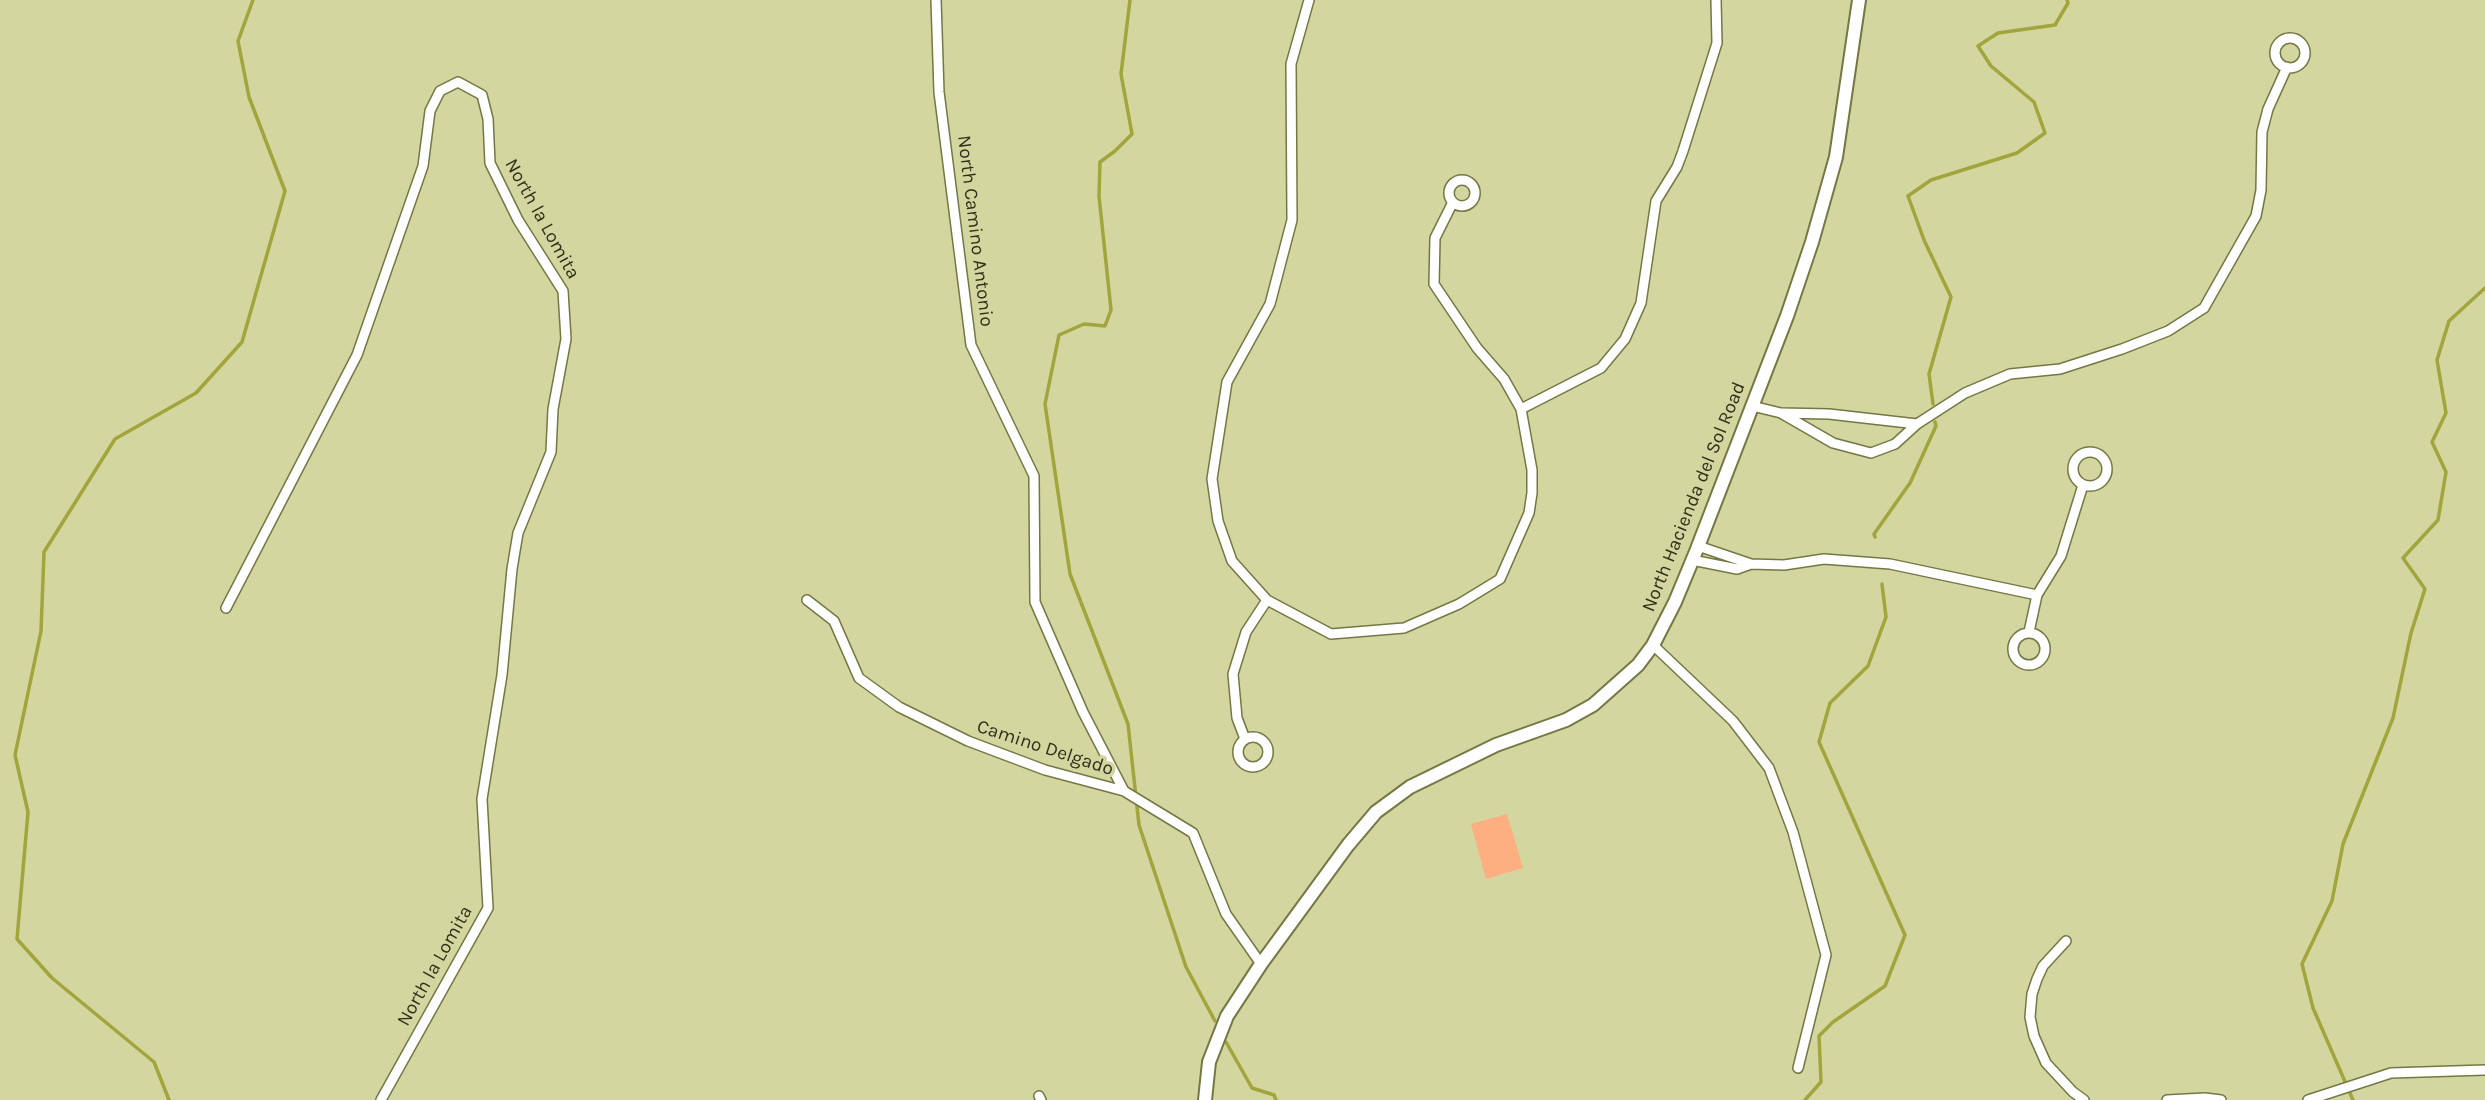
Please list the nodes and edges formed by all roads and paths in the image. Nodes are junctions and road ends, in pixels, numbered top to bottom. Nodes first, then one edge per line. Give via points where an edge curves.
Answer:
1 (936, 0) edge
2 (1309, 0) edge
3 (1716, 0) edge
4 (1859, 0) edge
5 (2287, 67) dead end
6 (1453, 202) dead end
7 (1752, 406) junction
8 (1521, 410) junction
9 (1781, 413) junction
10 (1917, 424) junction
11 (2082, 485) dead end
12 (1698, 546) junction
13 (1692, 560) junction
14 (1751, 564) junction
15 (2038, 595) junction
16 (807, 600) dead end
17 (1267, 600) junction
18 (226, 608) dead end
19 (2029, 632) dead end
20 (1653, 645) junction
21 (1245, 739) dead end
22 (1124, 791) junction
23 (2066, 941) dead end
24 (1261, 964) junction
25 (1798, 1068) dead end
26 (2485, 1070) edge
27 (381, 1100) edge
28 (1205, 1100) edge
29 (2084, 1100) edge
30 (2167, 1100) edge
31 (2221, 1100) edge
32 (2308, 1100) edge

1 - 22 street, North Camino Antonio via 939,92 971,345 1034,476 1035,602
2 - 17 street via 1291,64 1292,220 1270,304 1227,383 1212,479 1218,521 1232,561
3 - 8 street via 1717,43 1677,167 1656,201 1641,303 1625,339 1601,368
4 - 7 street, North Hacienda del Sol Road via 1836,158 1791,304
5 - 10 street via 2262,132 2256,216 2204,308 2168,331 2123,349 2060,369 2010,374 1965,393
6 - 8 street via 1435,238 1434,284 1504,379
7 - 9 street
7 - 12 street, North Hacienda del Sol Road
8 - 17 street via 1531,458 1532,493 1529,513 1500,579 1459,604 1404,628 1331,634
9 - 10 street
9 - 10 street via 1833,443 1871,453 1895,444
11 - 15 street via 2062,556
12 - 13 street, North Hacienda del Sol Road
12 - 14 street
13 - 14 street via 1737,569
13 - 20 street, North Hacienda del Sol Road
14 - 15 street via 1824,559 1890,564
15 - 19 street
16 - 22 street, Camino Delgado via 834,621 859,678 899,708 1045,770
17 - 21 street via 1247,632 1233,674 1237,718
18 - 27 street, North la Lomita via 357,355 423,166 430,111 440,91 458,82 482,95 490,163 563,291 566,339 552,409 551,452 518,533 512,569 502,675 482,799 488,908
20 - 24 street, North Hacienda del Sol Road via 1638,665 1593,705 1410,787 1376,811
20 - 25 street via 1733,721 1769,768 1793,832 1826,955
22 - 24 street via 1193,833 1226,914
23 - 29 street via 2043,966 2032,994 2030,1017 2046,1063
24 - 28 street, North Hacienda del Sol Road via 1227,1016 1209,1062
26 - 32 street via 2391,1073
30 - 31 street

